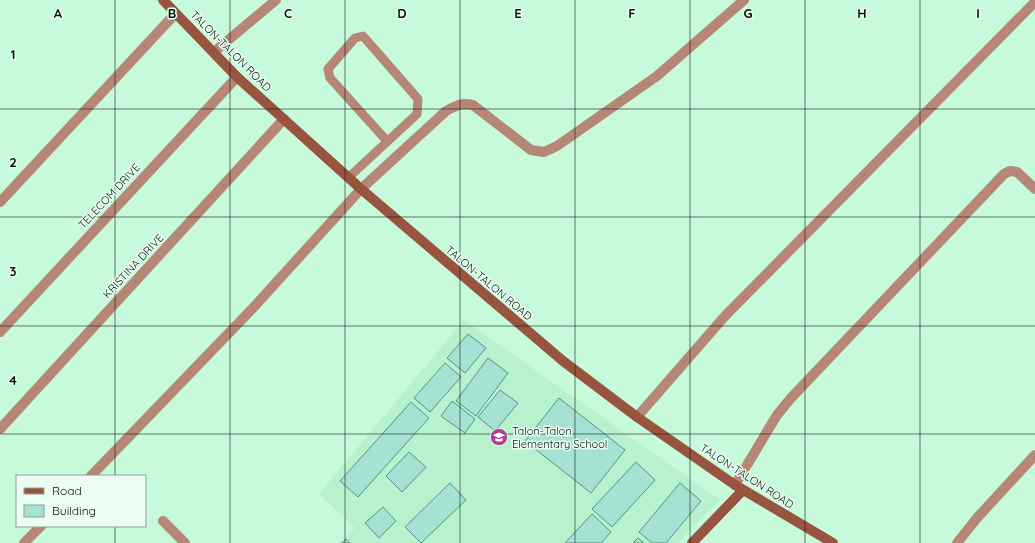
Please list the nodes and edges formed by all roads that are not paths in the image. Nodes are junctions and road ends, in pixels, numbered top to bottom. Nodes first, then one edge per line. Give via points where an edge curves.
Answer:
1 (163, 0) edge
2 (276, 0) edge
3 (744, 0) edge
4 (1035, 2) edge
5 (176, 14) junction
6 (214, 52) junction
7 (237, 77) junction
8 (284, 119) junction
9 (387, 142) junction
10 (348, 177) junction
11 (1035, 188) edge
12 (361, 190) junction
13 (0, 202) edge
14 (0, 332) edge
15 (638, 417) junction
16 (0, 429) edge
17 (1035, 455) edge
18 (92, 475) edge
19 (739, 487) junction
20 (163, 521) dead end
21 (40, 527) edge
22 (24, 543) edge
23 (185, 543) edge
24 (692, 543) edge
25 (833, 543) edge
26 (957, 543) edge

1 - 5 street, TALON-TALON ROAD
2 - 6 street
3 - 12 street via 657,76 557,146 544,152 532,150 473,105 466,103 446,111
4 - 15 street via 725,316
5 - 6 street, TALON-TALON ROAD
5 - 13 street
6 - 7 street, TALON-TALON ROAD
7 - 8 street, TALON-TALON ROAD
7 - 14 street, TELECOM DRIVE
8 - 10 street, TALON-TALON ROAD
8 - 16 street, KRISTINA DRIVE
9 - 9 lane via 418,114 418,99 363,36 355,38 328,69 330,78
9 - 10 lane
10 - 12 street, TALON-TALON ROAD
11 - 19 street via 1017,172 1010,171 1004,174 777,414
12 - 15 street, TALON-TALON ROAD via 562,361
12 - 18 street via 253,308
15 - 19 street, TALON-TALON ROAD
17 - 26 street
19 - 24 street
19 - 25 street, TALON-TALON ROAD
20 - 23 street
21 - 22 street

